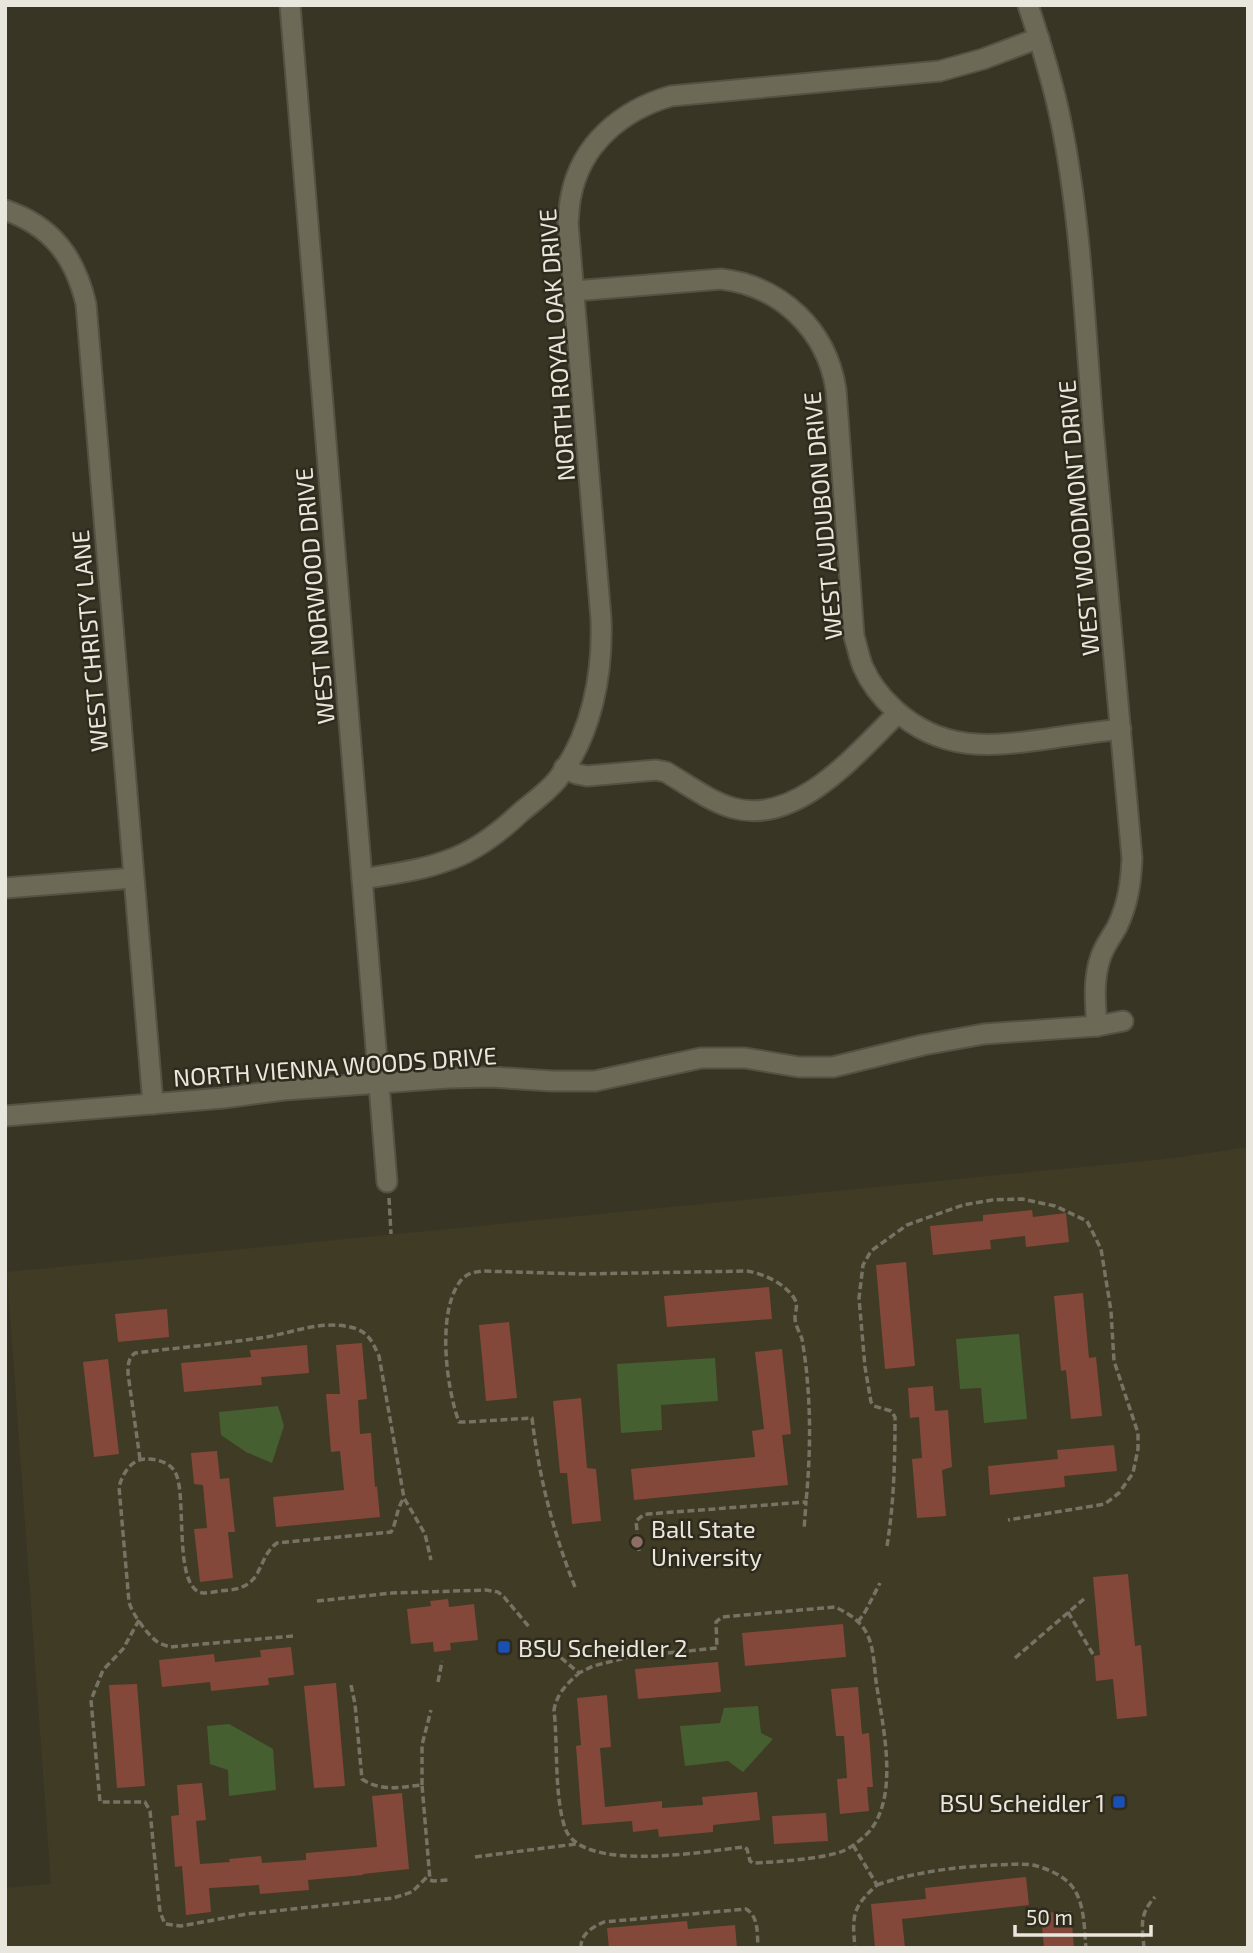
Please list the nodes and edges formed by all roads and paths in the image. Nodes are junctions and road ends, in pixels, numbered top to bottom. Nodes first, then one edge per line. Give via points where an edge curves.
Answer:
1 (290, 5) edge
2 (1028, 5) edge
3 (1039, 38) junction
4 (5, 210) edge
5 (574, 291) junction
6 (898, 713) junction
7 (1121, 729) junction
8 (564, 768) junction
9 (134, 878) junction
10 (362, 880) junction
11 (5, 888) edge
12 (1123, 1021) dead end
13 (1097, 1026) junction
14 (379, 1083) junction
15 (153, 1104) junction
16 (5, 1116) edge
17 (387, 1182) joint
18 (391, 1234) dead end
19 (140, 1459) junction
20 (404, 1498) junction
21 (806, 1502) junction
22 (1008, 1520) dead end
23 (804, 1530) dead end
24 (887, 1546) dead end
25 (639, 1551) dead end
26 (431, 1560) dead end
27 (880, 1583) dead end
28 (575, 1587) dead end
29 (1084, 1599) dead end
30 (317, 1601) dead end
31 (1069, 1612) junction
32 (139, 1620) junction
33 (858, 1622) junction
34 (530, 1628) dead end
35 (293, 1636) dead end
36 (553, 1651) dead end
37 (1094, 1656) dead end
38 (1015, 1658) dead end
39 (442, 1661) dead end
40 (579, 1673) junction
41 (438, 1682) dead end
42 (351, 1685) dead end
43 (430, 1710) dead end
44 (422, 1785) junction
45 (576, 1844) junction
46 (852, 1845) junction
47 (475, 1857) dead end
48 (429, 1875) junction
49 (449, 1880) dead end
50 (877, 1885) junction
51 (1155, 1897) dead end
52 (581, 1948) edge
53 (758, 1948) edge
54 (855, 1948) edge
55 (1086, 1948) edge
56 (1144, 1948) edge

1 - 10 street, WEST NORWOOD DRIVE
2 - 3 street, WEST WOODMONT DRIVE
3 - 5 street, NORTH ROYAL OAK DRIVE via 940,71 688,93 634,110 601,136 570,196
3 - 7 street, WEST WOODMONT DRIVE via 1061,120 1076,226
4 - 9 street, WEST CHRISTY LANE via 24,217 54,239 75,269 86,304
5 - 6 street, WEST AUDUBON DRIVE via 738,281 781,300 808,324 834,371 854,636 874,686
5 - 8 street, NORTH ROYAL OAK DRIVE via 602,649 594,702
6 - 7 street, WEST AUDUBON DRIVE via 920,729 954,742 990,746
6 - 8 street via 831,776 780,808 732,808 656,770 587,776
7 - 13 street, WEST WOODMONT DRIVE via 1131,885 1097,971
8 - 10 street, NORTH ROYAL OAK DRIVE via 508,825 470,850 446,862
9 - 11 street
9 - 15 street, WEST CHRISTY LANE
10 - 14 street, WEST NORWOOD DRIVE
12 - 13 street, NORTH VIENNA WOODS DRIVE
13 - 14 street, NORTH VIENNA WOODS DRIVE via 984,1034 833,1067 701,1058 595,1081 491,1077
14 - 15 street, NORTH VIENNA WOODS DRIVE
14 - 17 street, WEST NORWOOD DRIVE
15 - 16 street, NORTH VIENNA WOODS DRIVE
17 - 18 path
19 - 20 path via 158,1460 176,1472 188,1580 203,1593 241,1588 251,1582 277,1543 391,1532
19 - 20 path via 128,1374 128,1362 135,1353 262,1338 315,1326 350,1327 371,1338 379,1356
19 - 32 path via 126,1470 119,1487 130,1602
20 - 26 path via 425,1534
21 - 23 path
21 - 25 path via 643,1515 636,1521
21 - 28 path via 811,1418 795,1318 798,1308 787,1290 773,1280 747,1272 472,1273 463,1277 456,1289 446,1327 456,1414 459,1422 532,1418 547,1502
22 - 24 path via 1105,1504 1132,1473 1138,1441 1114,1361 1107,1276 1098,1242 1087,1221 1055,1206 1022,1199 963,1205 907,1225 871,1251 863,1265 859,1298 871,1402 895,1417
27 - 33 path
29 - 31 path
30 - 34 path via 486,1590 505,1597
31 - 37 path
31 - 38 path
32 - 35 path via 159,1644 170,1647
32 - 48 path via 123,1649 103,1670 91,1700 100,1802 145,1802 150,1811 165,1924 181,1926 393,1898 412,1892
33 - 40 path via 835,1607 722,1618 716,1622 717,1648 629,1657
33 - 46 path via 869,1637 887,1777 881,1812 872,1829
36 - 40 path
39 - 41 path
40 - 45 path via 556,1699 554,1710 561,1807 565,1829
42 - 44 path via 362,1779 382,1788
43 - 44 path via 422,1745
44 - 48 path
45 - 46 path via 606,1855 631,1857 744,1847 753,1863 816,1857
45 - 47 path
46 - 50 path
48 - 49 path via 433,1881
50 - 54 path via 859,1902 854,1914
50 - 55 path via 958,1868 1035,1866 1057,1874 1078,1896
51 - 56 path via 1142,1922
52 - 53 path via 590,1928 604,1922 746,1909 757,1922

